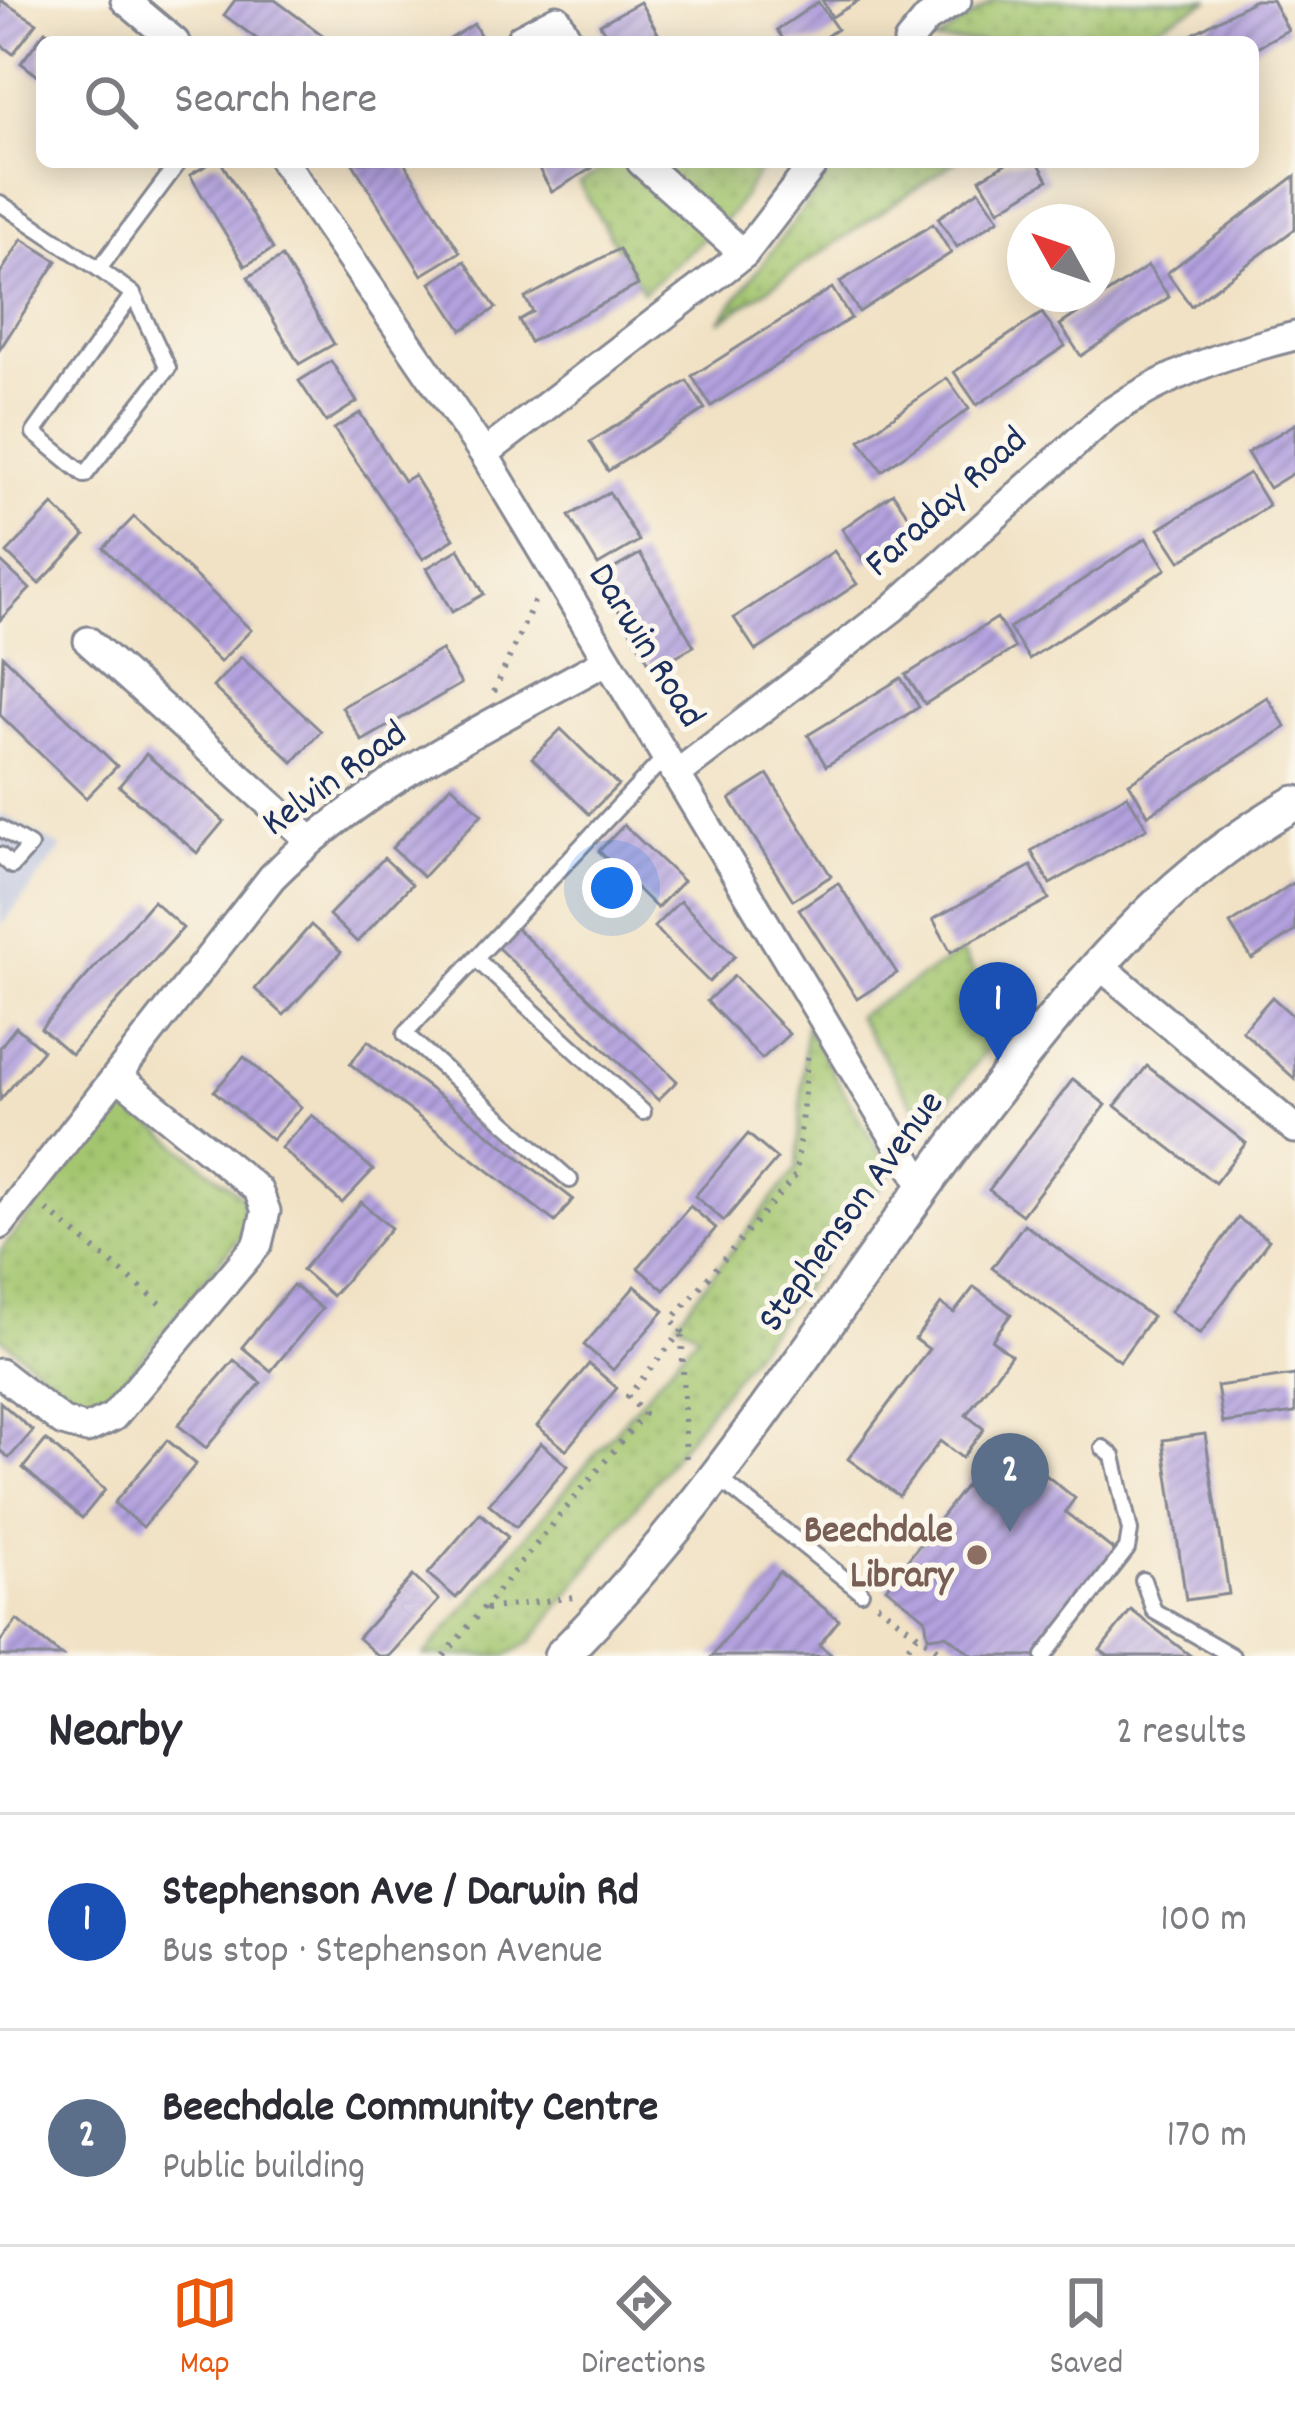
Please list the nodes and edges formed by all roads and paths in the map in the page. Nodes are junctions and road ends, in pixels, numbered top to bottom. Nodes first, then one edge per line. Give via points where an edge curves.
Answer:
1 (125, 0) edge
2 (957, 0) edge
3 (168, 36) edge
4 (525, 36) edge
5 (566, 36) edge
6 (913, 36) edge
7 (175, 168) edge
8 (289, 168) edge
9 (647, 168) edge
10 (810, 168) edge
11 (0, 202) edge
12 (744, 254) junction
13 (99, 269) junction
14 (133, 293) junction
15 (1295, 335) edge
16 (484, 454) junction
17 (550, 568) junction
18 (88, 641) dead end
19 (604, 662) junction
20 (475, 734) junction
21 (671, 765) junction
22 (1295, 802) edge
23 (0, 828) edge
24 (310, 840) junction
25 (0, 855) edge
26 (476, 959) junction
27 (1097, 963) junction
28 (813, 1002) junction
29 (119, 1077) junction
30 (643, 1112) dead end
31 (1295, 1129) edge
32 (570, 1180) dead end
33 (922, 1184) junction
34 (26, 1193) junction
35 (0, 1225) edge
36 (188, 1327) junction
37 (682, 1331) junction
38 (0, 1372) edge
39 (1103, 1448) dead end
40 (715, 1475) junction
41 (687, 1510) junction
42 (1143, 1580) dead end
43 (621, 1591) junction
44 (861, 1592) joint
45 (483, 1609) junction
46 (917, 1635) junction
47 (444, 1656) edge
48 (561, 1656) edge
49 (901, 1656) edge
50 (946, 1656) edge
51 (1044, 1656) edge
52 (1232, 1656) edge

1 - 3 street
2 - 6 street
4 - 5 street via 556,19
7 - 13 lane
8 - 16 street, Darwin Road
9 - 12 street
10 - 12 street
11 - 13 lane
12 - 16 street
13 - 14 lane
14 - 14 lane via 168,368 85,476 34,433
15 - 21 street, Faraday Road via 1203,361 1145,388 893,608
16 - 17 street, Darwin Road
17 - 19 street, Darwin Road
17 - 20 path
18 - 24 street
19 - 20 street, Kelvin Road
19 - 21 street, Darwin Road
20 - 24 street, Kelvin Road
21 - 26 lane
21 - 28 street, Darwin Road
22 - 27 street, Stephenson Avenue via 1194,868
23 - 25 lane via 30,846 12,866
24 - 29 street, Kelvin Road via 272,877
26 - 30 lane
26 - 32 lane via 405,1034
27 - 31 street
27 - 33 street, Stephenson Avenue
28 - 33 street, Darwin Road
28 - 37 path via 796,1175 672,1320
29 - 34 street, Kelvin Road
29 - 36 street via 258,1190 266,1211 258,1244
33 - 40 street, Stephenson Avenue
34 - 35 street, Kelvin Road
34 - 36 path
36 - 38 street via 113,1417 87,1430 63,1422
37 - 41 path
37 - 45 path via 628,1396 644,1414
39 - 51 lane via 1113,1456 1127,1549
40 - 41 street, Stephenson Avenue
40 - 44 lane
41 - 43 street, Stephenson Avenue
42 - 52 lane via 1154,1611
43 - 45 path
43 - 48 street, Stephenson Avenue
44 - 46 path
45 - 47 path
46 - 49 path
46 - 50 path

